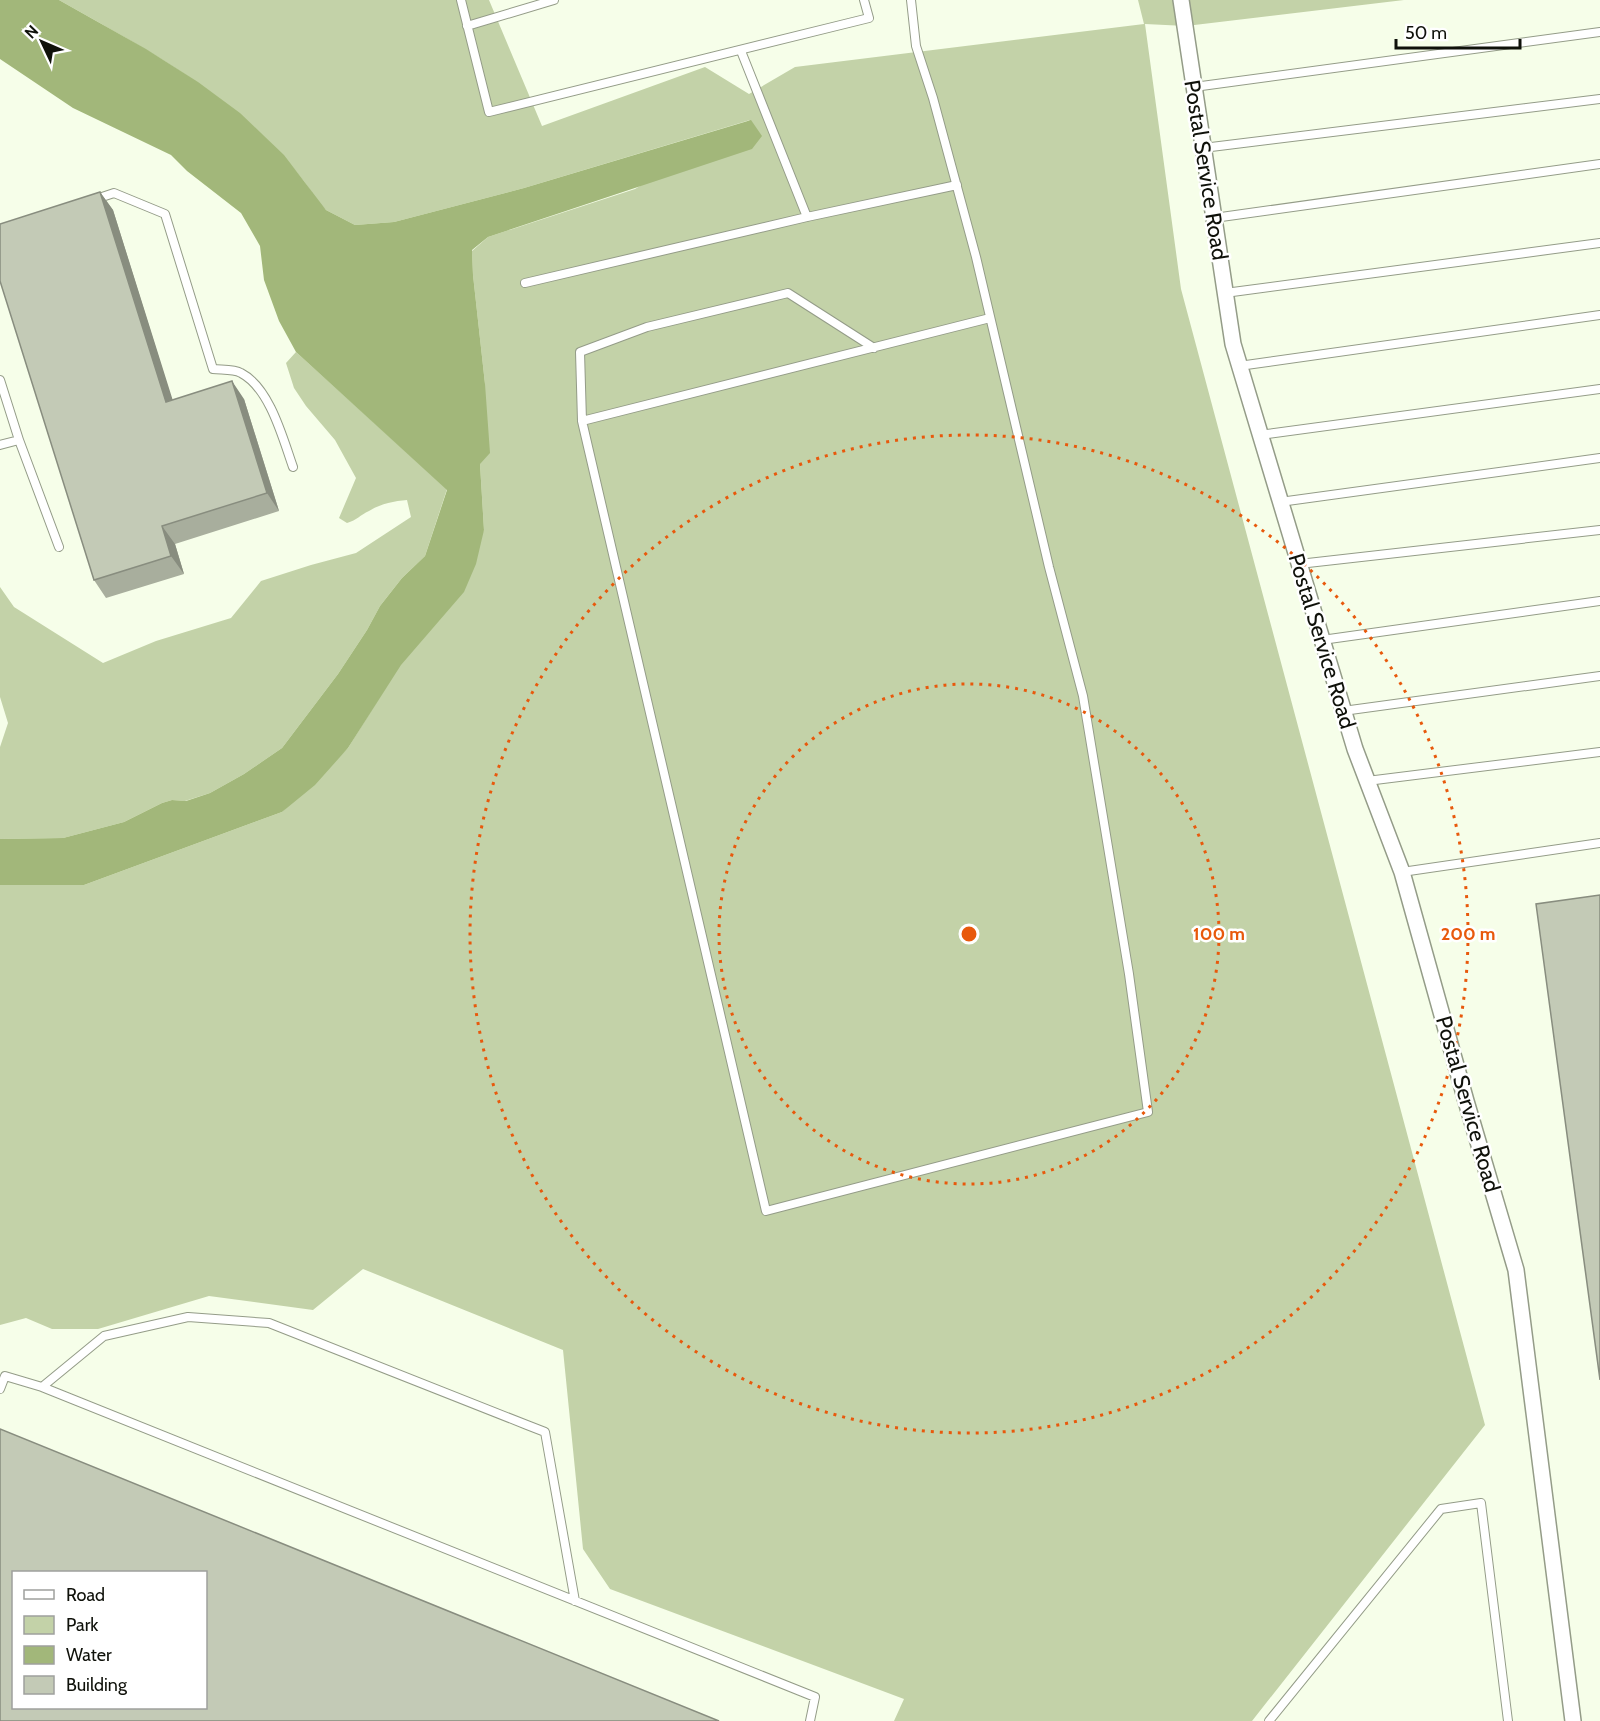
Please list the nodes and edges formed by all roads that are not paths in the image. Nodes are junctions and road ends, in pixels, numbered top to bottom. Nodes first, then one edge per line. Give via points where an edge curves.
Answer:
1 (461, 0) edge
2 (554, 0) edge
3 (864, 0) edge
4 (911, 0) edge
5 (1181, 0) edge
6 (467, 26) junction
7 (1600, 32) edge
8 (741, 51) junction
9 (1194, 87) junction
10 (1600, 99) edge
11 (1203, 148) junction
12 (1600, 164) edge
13 (957, 185) junction
14 (91, 201) edge
15 (807, 217) junction
16 (1214, 218) junction
17 (1600, 243) edge
18 (525, 283) dead end
19 (1225, 292) junction
20 (1600, 315) edge
21 (990, 318) junction
22 (874, 348) junction
23 (1239, 366) junction
24 (0, 380) edge
25 (1600, 389) edge
26 (582, 421) junction
27 (1260, 435) junction
28 (19, 440) junction
29 (0, 445) edge
30 (1600, 458) edge
31 (293, 467) dead end
32 (1280, 502) junction
33 (1600, 530) edge
34 (59, 547) dead end
35 (1299, 564) junction
36 (1600, 601) edge
37 (1322, 640) junction
38 (1600, 676) edge
39 (1343, 711) junction
40 (1600, 752) edge
41 (1367, 781) junction
42 (1600, 843) edge
43 (1402, 872) junction
44 (3, 1376) edge
45 (42, 1387) junction
46 (0, 1389) edge
47 (575, 1601) junction
48 (810, 1721) edge
49 (1269, 1721) edge
50 (1508, 1721) edge
51 (1573, 1721) edge

1 - 6 lane
2 - 6 lane
3 - 8 lane via 869,18
4 - 13 lane via 916,46
5 - 9 street, Postal Service Road
6 - 8 lane via 489,112
7 - 9 lane
8 - 15 lane
9 - 11 street, Postal Service Road
10 - 11 lane
11 - 16 street, Postal Service Road
12 - 16 lane
13 - 15 lane
13 - 21 lane
14 - 31 lane via 114,194 165,214 213,369 240,372 258,387 275,418
15 - 18 lane
16 - 19 street, Postal Service Road
17 - 19 lane
19 - 23 street, Postal Service Road
20 - 23 lane
21 - 22 lane
21 - 26 lane via 1083,696 1148,1112 766,1211
22 - 26 lane
22 - 26 lane via 788,293 647,327 580,352
23 - 27 street, Postal Service Road
24 - 28 lane
25 - 27 lane
27 - 32 street, Postal Service Road
28 - 29 lane
28 - 34 lane
30 - 32 lane
32 - 35 street, Postal Service Road
33 - 35 lane
35 - 37 street, Postal Service Road
36 - 37 lane
37 - 39 street, Postal Service Road
38 - 39 lane
39 - 41 street, Postal Service Road
40 - 41 lane
41 - 43 street, Postal Service Road
42 - 43 lane
43 - 51 street, Postal Service Road via 1516,1270
44 - 45 lane
44 - 46 lane
45 - 47 lane
45 - 47 lane via 104,1336 188,1317 269,1323 545,1432
47 - 48 lane via 815,1697
49 - 50 lane via 1441,1509 1481,1503

